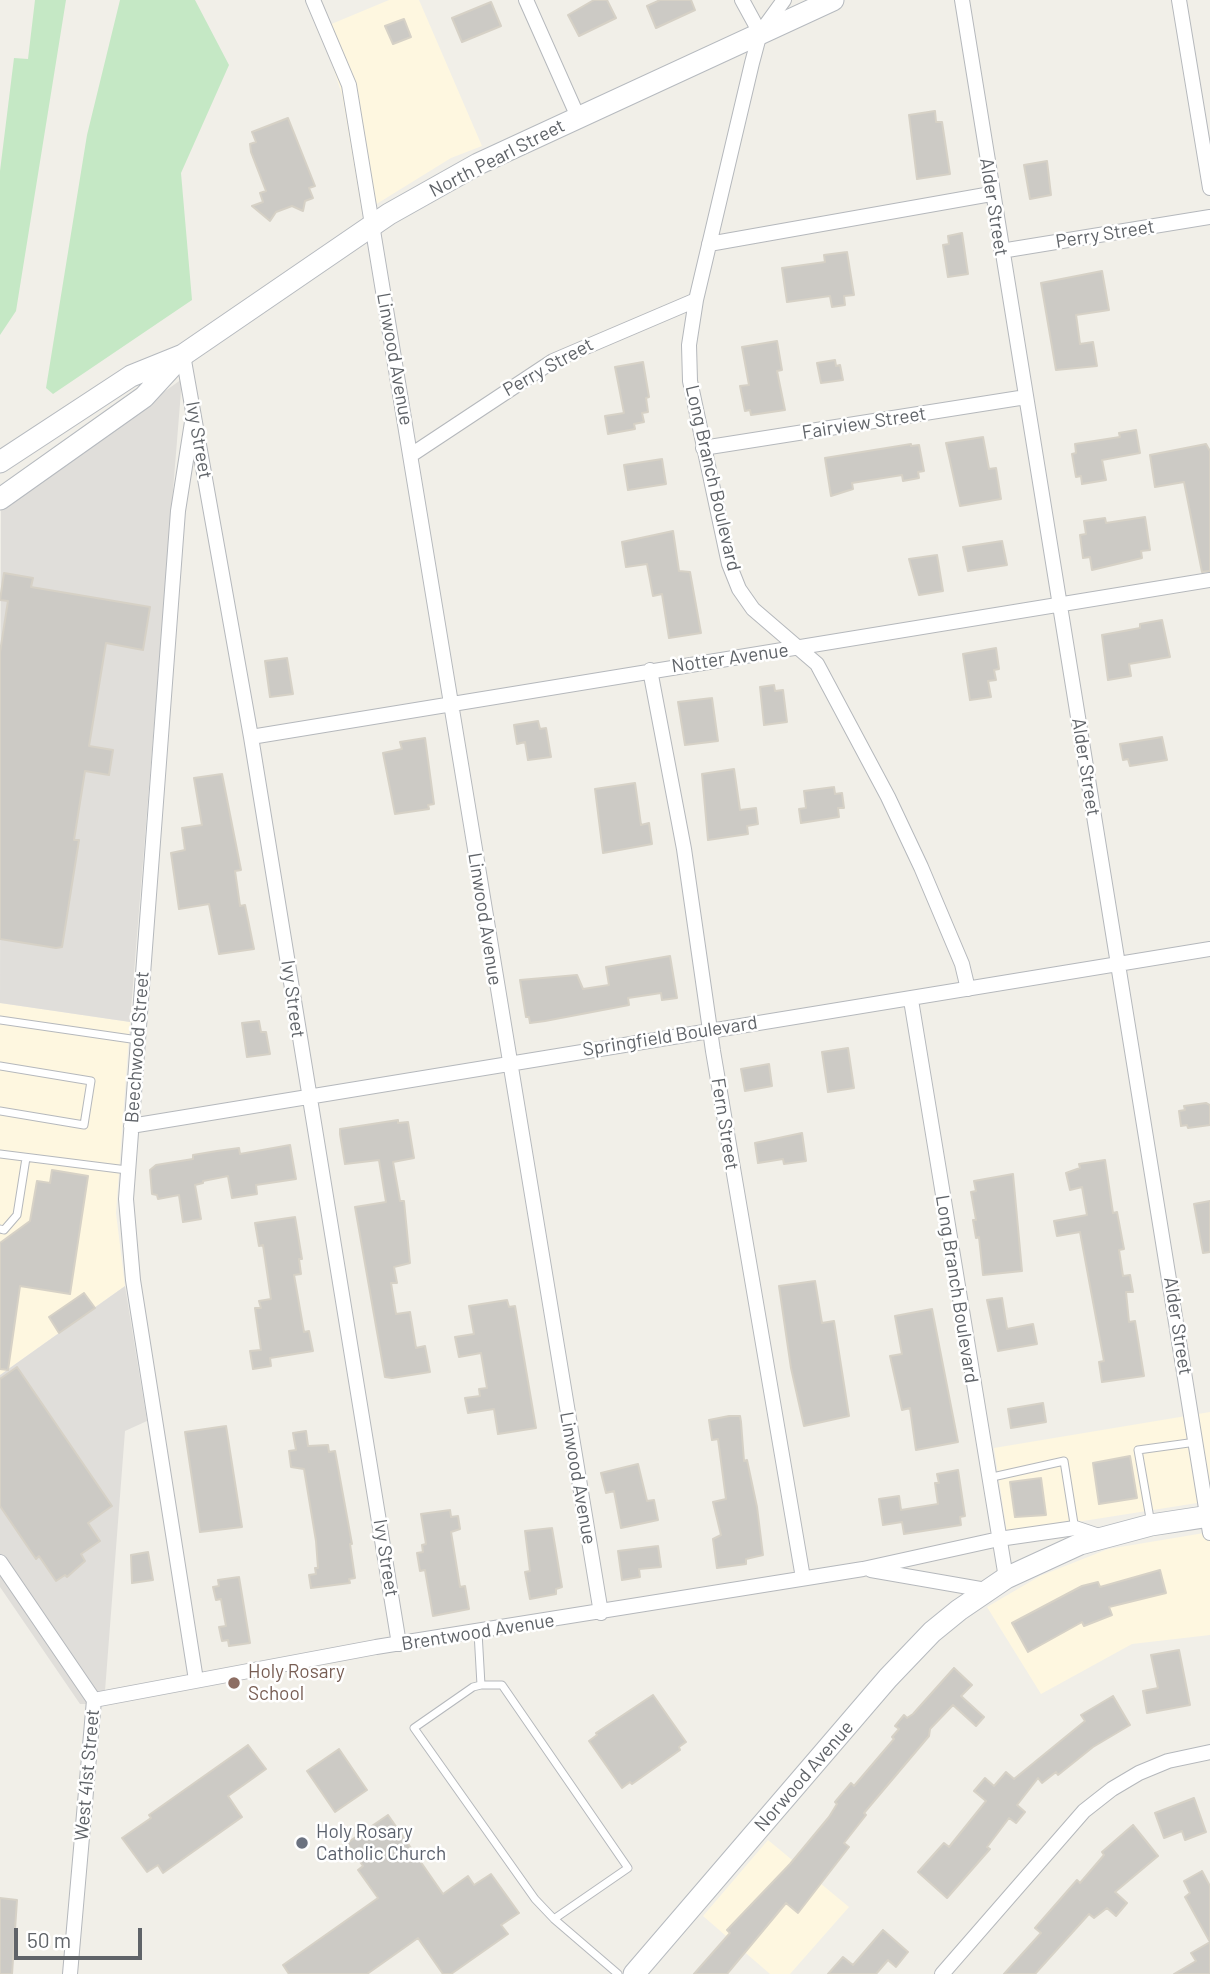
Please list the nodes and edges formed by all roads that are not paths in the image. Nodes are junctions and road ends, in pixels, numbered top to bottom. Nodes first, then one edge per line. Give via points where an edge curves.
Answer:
1 (313, 0) edge
2 (526, 0) edge
3 (742, 0) edge
4 (784, 0) edge
5 (833, 0) edge
6 (962, 0) edge
7 (1179, 0) edge
8 (760, 33) junction
9 (578, 117) junction
10 (1210, 188) edge
11 (991, 194) junction
12 (1210, 217) edge
13 (373, 225) junction
14 (709, 244) junction
15 (1001, 251) junction
16 (696, 300) junction
17 (183, 355) junction
18 (1026, 397) junction
19 (194, 410) junction
20 (703, 448) junction
21 (411, 455) junction
22 (0, 463) edge
23 (0, 499) edge
24 (1210, 580) edge
25 (1059, 604) junction
26 (801, 648) junction
27 (650, 670) junction
28 (450, 705) junction
29 (251, 737) junction
30 (1210, 948) edge
31 (1118, 964) junction
32 (968, 989) junction
33 (911, 999) junction
34 (0, 1020) edge
35 (710, 1029) junction
36 (138, 1040) junction
37 (509, 1062) junction
38 (0, 1066) edge
39 (307, 1096) junction
40 (0, 1111) edge
41 (131, 1126) junction
42 (0, 1154) edge
43 (26, 1158) junction
44 (127, 1170) junction
45 (0, 1229) edge
46 (1196, 1441) junction
47 (988, 1478) junction
48 (1209, 1522) edge
49 (1151, 1525) junction
50 (1077, 1536) junction
51 (999, 1539) junction
52 (0, 1562) edge
53 (863, 1569) junction
54 (803, 1578) junction
55 (1006, 1578) junction
56 (986, 1590) junction
57 (601, 1612) junction
58 (478, 1632) junction
59 (399, 1644) junction
60 (196, 1680) junction
61 (481, 1685) junction
62 (94, 1700) junction
63 (1210, 1752) edge
64 (554, 1919) junction
65 (70, 1974) edge
66 (618, 1974) edge
67 (634, 1974) edge
68 (942, 1974) edge

1 - 13 street, Linwood Avenue via 349,85
2 - 9 street
3 - 8 street
4 - 8 street, Long Branch Boulevard
5 - 8 street, North Pearl Street
6 - 11 street, Alder Street
7 - 10 street
8 - 9 street, North Pearl Street
8 - 14 street, Long Branch Boulevard
9 - 13 street, North Pearl Street via 478,164
11 - 14 street
11 - 15 street, Alder Street
12 - 15 street, Perry Street
13 - 17 street, North Pearl Street
13 - 21 street, Linwood Avenue
14 - 16 street, Long Branch Boulevard
15 - 18 street, Alder Street
16 - 20 street, Long Branch Boulevard via 689,345 690,381
16 - 21 street, Perry Street via 553,361
17 - 19 street, Ivy Street
17 - 22 street, North Pearl Street via 131,376
17 - 23 street, North Pearl Street via 144,397
18 - 20 street, Fairview Street
18 - 25 street, Alder Street
19 - 29 street, Ivy Street
19 - 36 street, Beechwood Street via 178,510
20 - 26 street, Long Branch Boulevard via 729,564 740,589 753,609
21 - 28 street, Linwood Avenue
24 - 25 street, Notter Avenue
25 - 26 street, Notter Avenue
25 - 31 street, Alder Street
26 - 27 street, Notter Avenue
26 - 32 street, Long Branch Boulevard via 817,664 888,797 932,891
27 - 28 street, Notter Avenue
27 - 35 street, Fern Street via 684,849
28 - 29 street, Notter Avenue
28 - 37 street, Linwood Avenue
29 - 39 street, Ivy Street
30 - 31 street, Springfield Boulevard
31 - 32 street, Springfield Boulevard
31 - 46 street, Alder Street
32 - 33 street, Springfield Boulevard
33 - 35 street, Springfield Boulevard
33 - 47 street, Long Branch Boulevard
34 - 36 lane
35 - 37 street, Springfield Boulevard
35 - 54 street, Fern Street
36 - 41 street, Beechwood Street
37 - 39 street, Springfield Boulevard
37 - 57 street, Linwood Avenue
38 - 40 lane via 91,1081 84,1125
39 - 41 street, Springfield Boulevard
39 - 59 street, Ivy Street
41 - 44 street, Beechwood Street
42 - 43 lane
43 - 44 lane
43 - 45 lane via 18,1215
44 - 60 street, Beechwood Street via 126,1228 133,1280
46 - 48 street, Alder Street
46 - 49 lane via 1138,1450
47 - 50 lane via 1064,1461
47 - 51 street, Long Branch Boulevard
48 - 49 street, Brentwood Avenue
49 - 50 street, Brentwood Avenue via 1102,1537
50 - 51 street, Brentwood Avenue
50 - 55 street, Brentwood Avenue
51 - 53 street, Brentwood Avenue
51 - 55 street, Long Branch Boulevard
52 - 62 street, West 41st Street
53 - 54 street, Brentwood Avenue
53 - 56 street, Brentwood Avenue
54 - 57 street, Brentwood Avenue
55 - 56 street, Brentwood Avenue
56 - 67 street, Norwood Avenue via 910,1653
57 - 58 street, Brentwood Avenue
58 - 59 street, Brentwood Avenue
58 - 61 lane
59 - 60 street, Brentwood Avenue
60 - 62 street, Brentwood Avenue
61 - 64 lane via 414,1728 535,1899
61 - 64 lane via 502,1685 628,1868
62 - 65 street, West 41st Street
63 - 68 street via 1139,1773 1084,1811
64 - 66 lane

